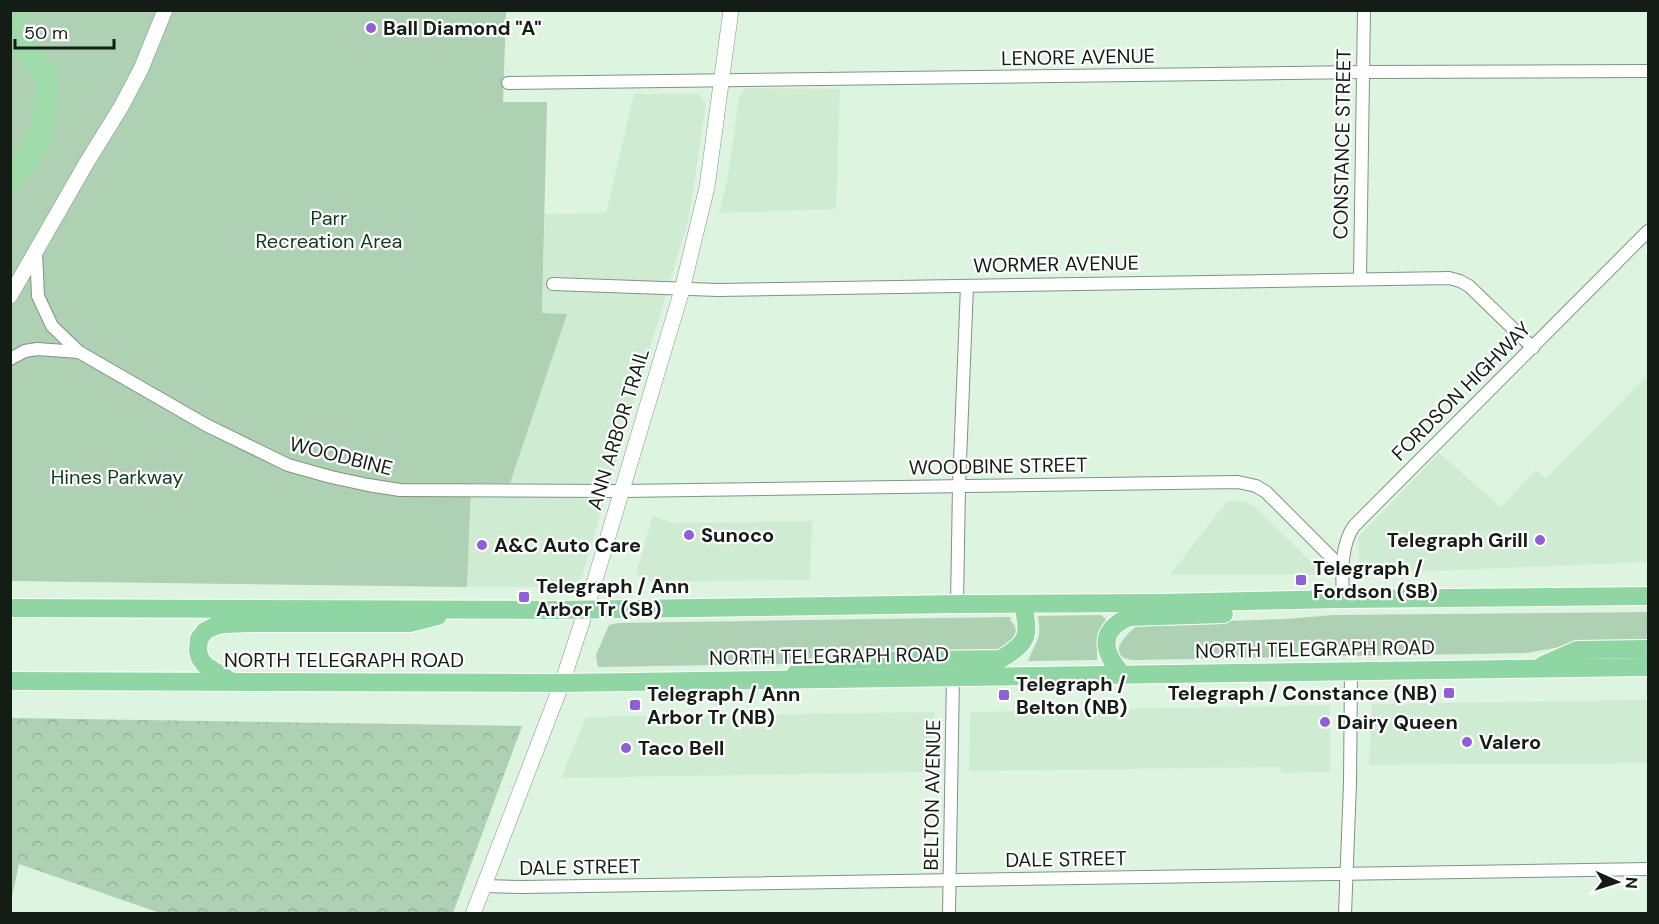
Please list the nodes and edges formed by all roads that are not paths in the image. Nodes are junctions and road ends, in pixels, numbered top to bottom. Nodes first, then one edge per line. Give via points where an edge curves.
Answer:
1 (165, 10) edge
2 (731, 10) edge
3 (1364, 10) edge
4 (1648, 70) edge
5 (1363, 72) junction
6 (722, 80) junction
7 (508, 83) dead end
8 (1648, 231) edge
9 (36, 251) junction
10 (1360, 278) junction
11 (553, 284) dead end
12 (967, 285) junction
13 (682, 290) junction
14 (10, 296) edge
15 (1533, 348) junction
16 (79, 352) junction
17 (10, 359) edge
18 (959, 486) junction
19 (622, 491) junction
20 (1342, 568) junction
21 (1648, 596) edge
22 (1342, 599) junction
23 (1281, 601) junction
24 (957, 604) junction
25 (1023, 604) junction
26 (10, 608) edge
27 (460, 610) junction
28 (586, 610) junction
29 (1648, 649) edge
30 (1648, 667) edge
31 (1536, 668) junction
32 (1351, 671) junction
33 (1123, 675) junction
34 (953, 677) junction
35 (774, 680) junction
36 (10, 681) edge
37 (233, 682) junction
38 (562, 682) junction
39 (1648, 869) edge
40 (1346, 874) junction
41 (950, 881) junction
42 (484, 886) junction
43 (473, 914) edge
44 (949, 914) edge
45 (1345, 914) edge

1 - 9 street via 121,107
2 - 6 street, ANN ARBOR TRAIL
3 - 5 street, CONSTANCE STREET
4 - 5 street, LENORE AVENUE
5 - 6 street, LENORE AVENUE
5 - 10 street, CONSTANCE STREET
6 - 7 street, LENORE AVENUE
6 - 13 street, ANN ARBOR TRAIL via 707,187
8 - 15 street, FORDSON HIGHWAY
9 - 14 street
9 - 16 street, WOODBINE via 38,296 52,326
10 - 12 street, WORMER AVENUE
10 - 15 street, WORMER AVENUE via 1460,280
11 - 13 street, WORMER AVENUE
12 - 13 street, WORMER AVENUE
12 - 18 street
13 - 19 street, ANN ARBOR TRAIL
15 - 20 street, FORDSON HIGHWAY via 1354,526
16 - 17 street, WOODBINE via 37,349
16 - 19 street, WOODBINE via 246,445 288,465 331,477 400,490
18 - 19 street, WOODBINE STREET
18 - 20 street, WOODBINE STREET via 1247,483 1266,492
18 - 24 street
19 - 28 street, ANN ARBOR TRAIL
20 - 22 street, FORDSON HIGHWAY
21 - 22 main road
22 - 23 main road
23 - 25 main road
23 - 33 main road via 1222,614 1123,620 1108,635 1106,647 1112,663
24 - 25 main road
24 - 28 main road
25 - 35 main road via 1027,624 1024,639 1001,659 839,661
26 - 27 main road
27 - 28 main road
27 - 37 main road via 410,623 215,626 199,639 200,658
28 - 38 street, ANN ARBOR TRAIL
29 - 31 main road via 1576,650
30 - 31 main road, NORTH TELEGRAPH ROAD
31 - 32 main road, NORTH TELEGRAPH ROAD
32 - 33 main road, NORTH TELEGRAPH ROAD
32 - 40 street
33 - 34 main road, NORTH TELEGRAPH ROAD
34 - 35 main road, NORTH TELEGRAPH ROAD
34 - 41 street, BELTON AVENUE
35 - 38 main road, NORTH TELEGRAPH ROAD
36 - 37 main road, NORTH TELEGRAPH ROAD
37 - 38 main road, NORTH TELEGRAPH ROAD
38 - 42 street, ANN ARBOR TRAIL
39 - 40 street, DALE STREET
40 - 41 street, DALE STREET
40 - 45 street
41 - 42 street, DALE STREET
41 - 44 street, BELTON AVENUE
42 - 43 street, ANN ARBOR TRAIL

